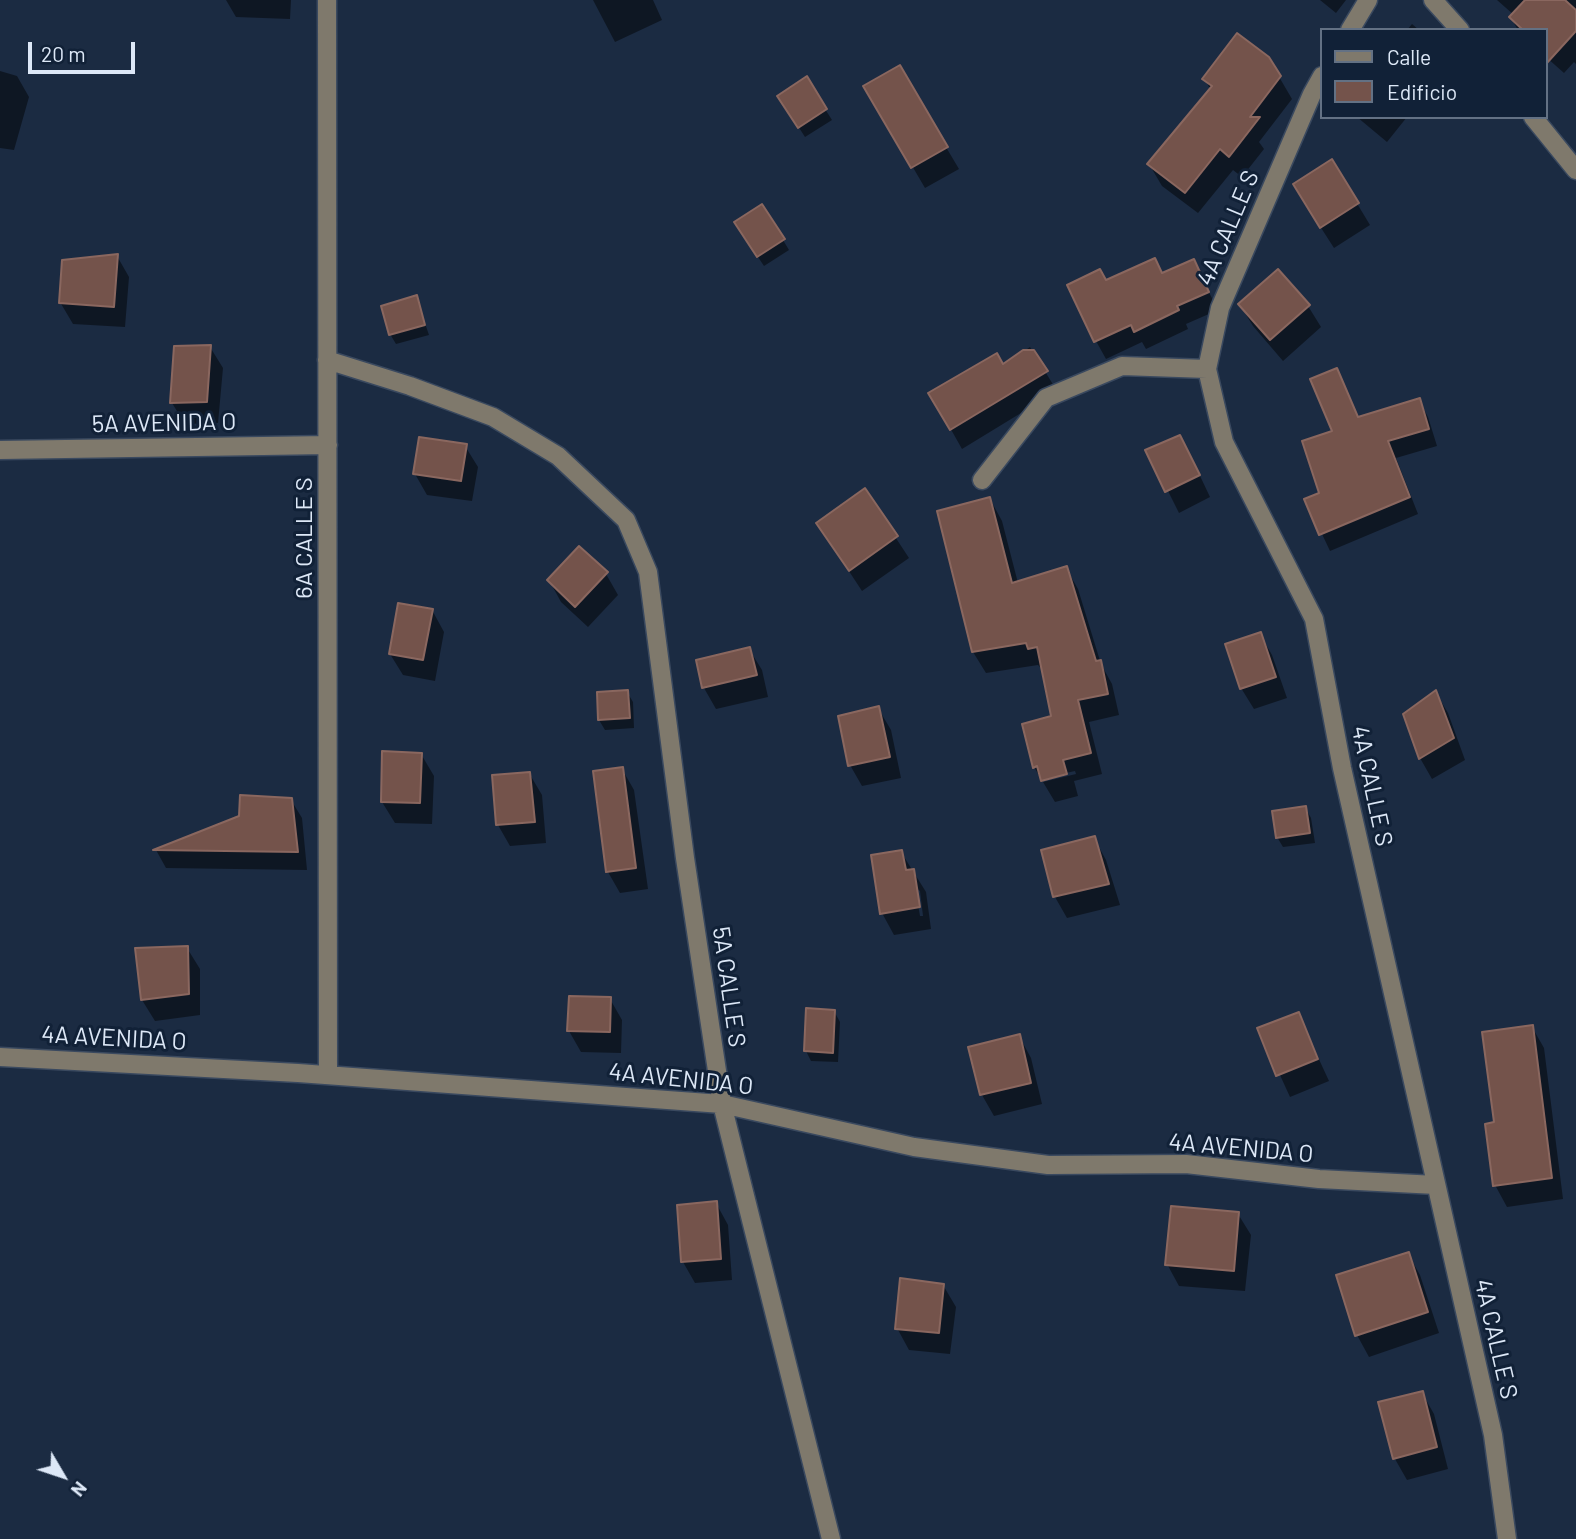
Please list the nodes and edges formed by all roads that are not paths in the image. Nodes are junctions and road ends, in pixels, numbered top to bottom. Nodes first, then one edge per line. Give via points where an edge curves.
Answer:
1 (327, 0) edge
2 (1368, 0) edge
3 (1433, 0) edge
4 (1351, 28) edge
5 (1458, 28) edge
6 (1320, 80) edge
7 (1535, 119) edge
8 (1576, 170) edge
9 (327, 360) junction
10 (1207, 369) junction
11 (328, 445) junction
12 (0, 450) edge
13 (982, 480) dead end
14 (0, 1057) edge
15 (328, 1075) junction
16 (722, 1104) junction
17 (1436, 1185) junction
18 (831, 1539) edge
19 (1507, 1539) edge

1 - 9 street, 6A CALLE S
2 - 4 street
3 - 5 street
6 - 10 street, 4A CALLE S via 1220,309
7 - 8 street
9 - 11 street, 6A CALLE S
9 - 16 street, 5A CALLE S via 493,417 558,456 626,520 648,572
10 - 13 street via 1122,366 1046,398
10 - 17 street, 4A CALLE S via 1224,442 1314,619 1342,768
11 - 12 street, 5A AVENIDA O
11 - 15 street, 6A CALLE S
14 - 15 street, 4A AVENIDA O
15 - 16 street, 4A AVENIDA O
16 - 17 street, 4A AVENIDA O via 914,1147 1048,1165 1186,1164 1319,1179
16 - 18 street, 5A CALLE S
17 - 19 street, 4A CALLE S via 1493,1435

